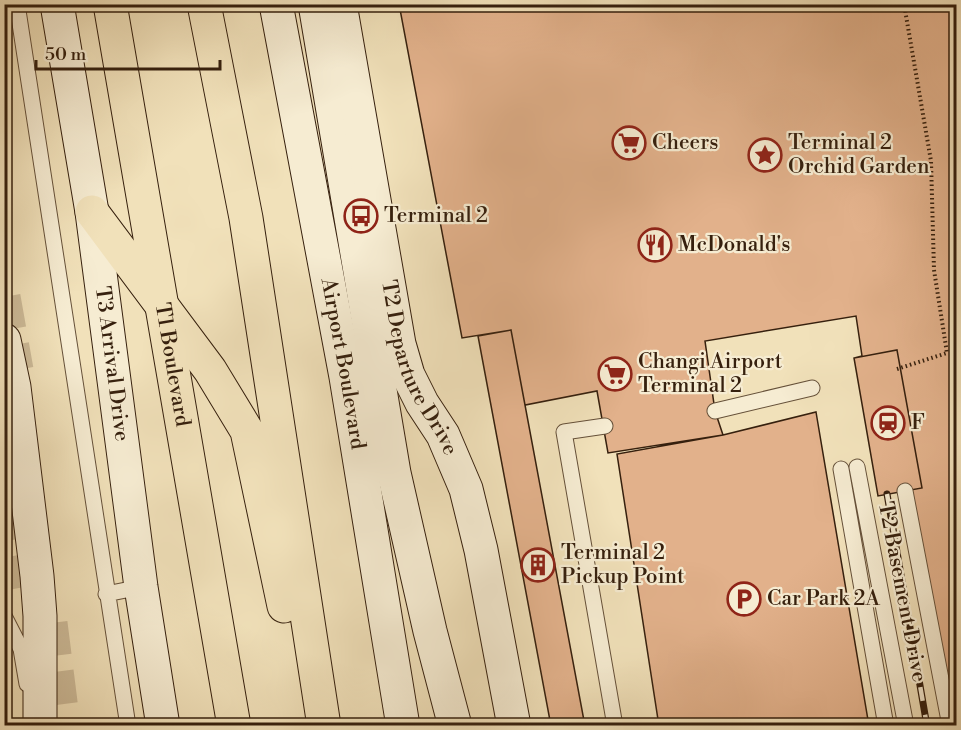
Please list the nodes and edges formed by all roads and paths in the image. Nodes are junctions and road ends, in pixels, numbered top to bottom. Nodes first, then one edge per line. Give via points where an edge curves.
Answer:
1 (17, 4) edge
2 (57, 4) edge
3 (110, 4) edge
4 (204, 4) edge
5 (276, 4) edge
6 (315, 4) edge
7 (340, 4) edge
8 (904, 4) edge
9 (92, 212) junction
10 (4, 340) tunnel mouth
11 (897, 369) dead end
12 (9, 387) edge
13 (812, 388) dead end
14 (715, 411) dead end
15 (605, 426) dead end
16 (857, 467) dead end
17 (841, 470) dead end
18 (905, 491) dead end
19 (141, 587) junction
20 (106, 594) junction
21 (4, 616) edge
22 (35, 726) edge
23 (40, 726) edge
24 (128, 726) edge
25 (163, 726) edge
26 (234, 726) edge
27 (306, 726) edge
28 (324, 726) edge
29 (403, 726) edge
30 (455, 726) edge
31 (514, 726) edge
32 (615, 726) edge
33 (886, 726) edge
34 (906, 726) edge
35 (950, 726) edge

1 - 20 lane
2 - 9 main road, T3 Arrival Drive
3 - 26 highway, T1 Boulevard
4 - 28 highway via 246,218
5 - 29 main road, Airport Boulevard via 346,377
6 - 30 main road via 394,473
7 - 31 main road, T2 Departure Drive via 399,344 408,375 442,435 466,489
8 - 11 path via 931,161 934,270 947,353
9 - 19 main road, T3 Arrival Drive
9 - 27 highway via 210,370 247,430
10 - 12 main road
12 - 23 main road via 40,616
13 - 14 lane
15 - 32 lane via 564,432
16 - 34 lane, T2 Basement Drive
17 - 33 lane
18 - 35 lane
19 - 20 lane
19 - 25 main road, T3 Arrival Drive
20 - 24 lane
21 - 22 lane via 21,649

